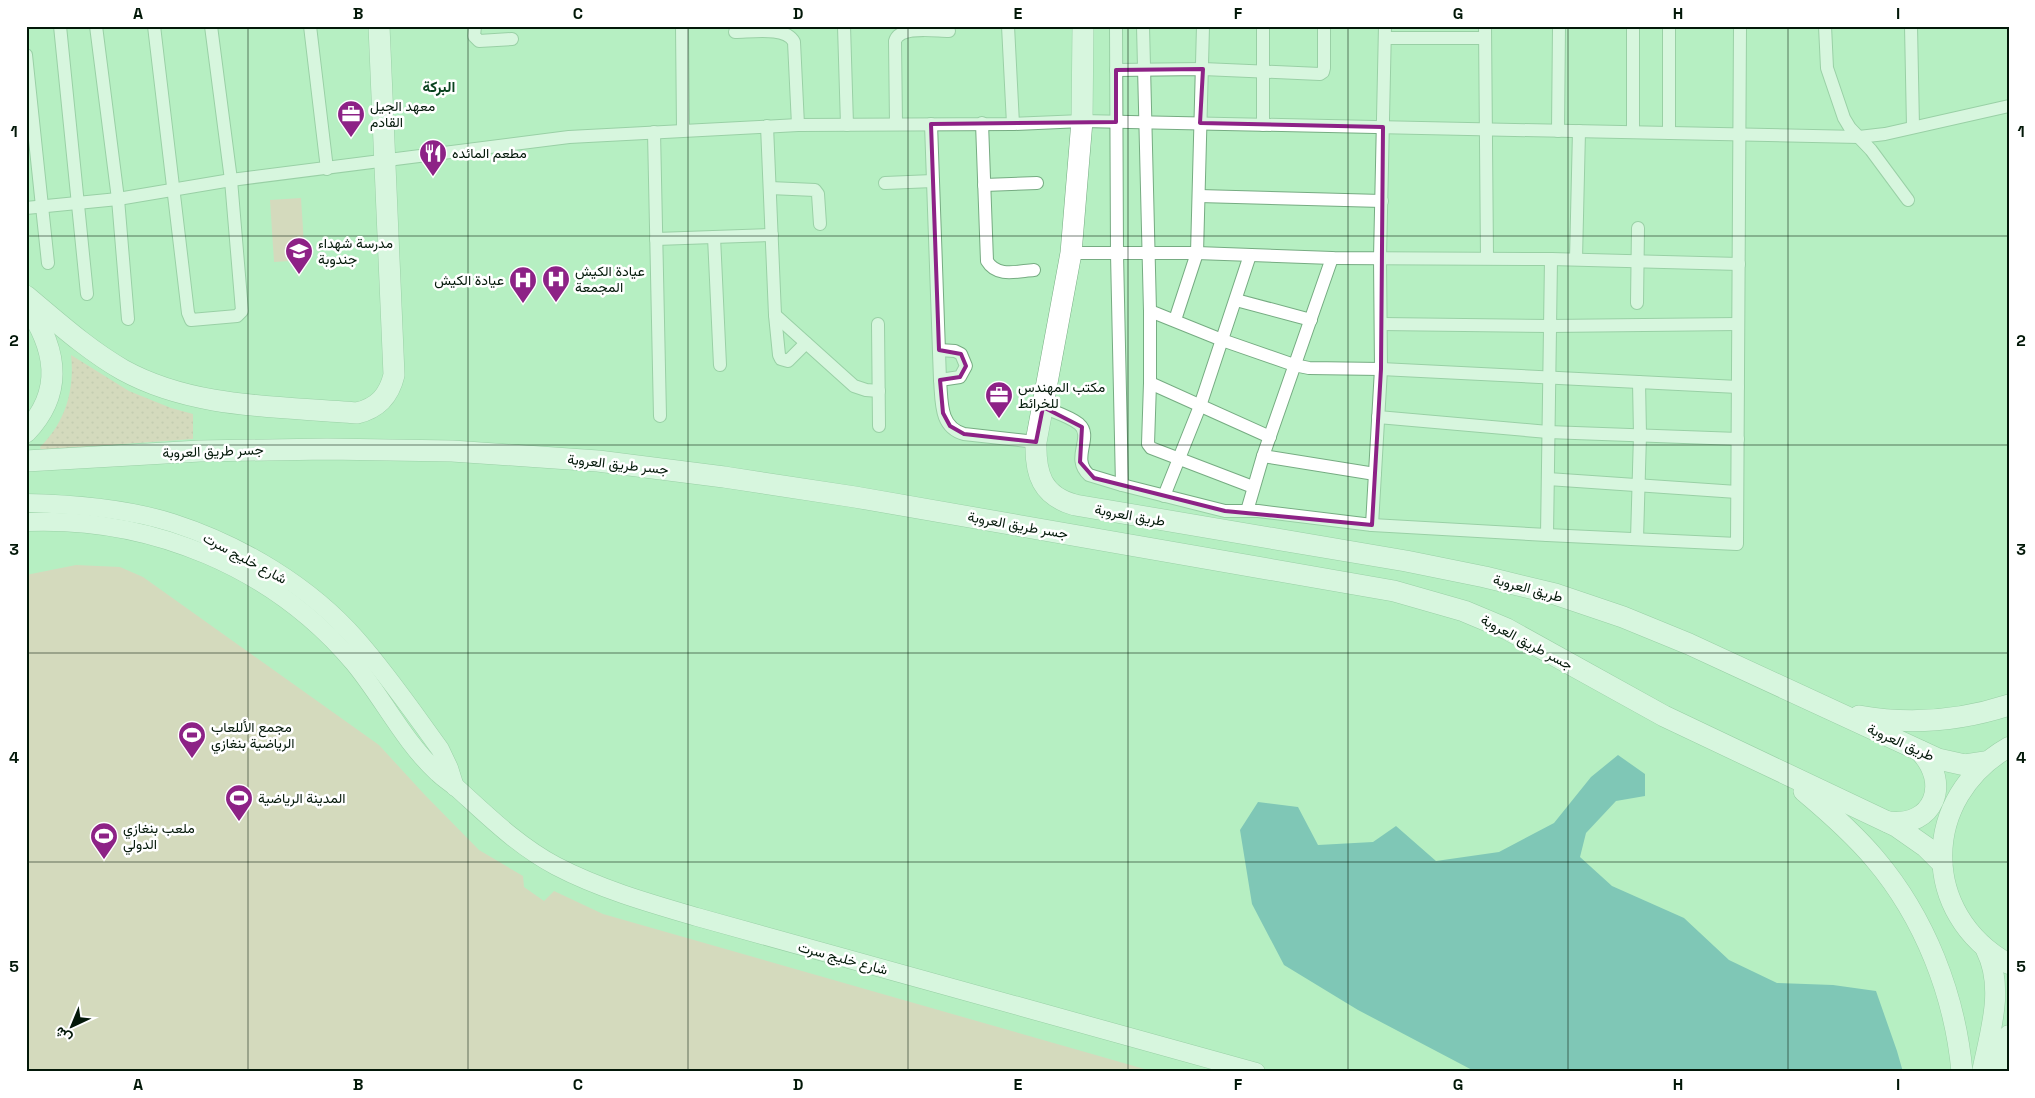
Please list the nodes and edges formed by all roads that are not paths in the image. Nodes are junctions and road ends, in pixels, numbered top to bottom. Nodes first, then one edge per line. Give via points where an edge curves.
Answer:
1 (60, 26) edge
2 (96, 26) edge
3 (154, 26) edge
4 (211, 26) edge
5 (310, 26) edge
6 (379, 26) edge
7 (475, 26) edge
8 (682, 26) edge
9 (844, 26) edge
10 (1008, 26) edge
11 (1084, 26) edge
12 (1116, 26) edge
13 (1143, 26) edge
14 (1203, 26) edge
15 (1263, 26) edge
16 (1324, 26) edge
17 (1559, 26) edge
18 (1633, 26) edge
19 (1669, 26) edge
20 (1740, 26) edge
21 (1825, 26) edge
22 (1911, 26) edge
23 (949, 31) dead end
24 (735, 32) dead end
25 (1385, 32) edge
26 (1485, 32) edge
27 (512, 39) dead end
28 (26, 55) edge
29 (1143, 69) junction
30 (1203, 69) junction
31 (1116, 70) junction
32 (1263, 71) junction
33 (2009, 106) edge
34 (1082, 121) junction
35 (1116, 122) junction
36 (1146, 122) junction
37 (982, 123) junction
38 (896, 124) junction
39 (931, 124) junction
40 (1013, 124) junction
41 (1200, 124) junction
42 (798, 125) junction
43 (848, 125) junction
44 (1263, 125) junction
45 (767, 126) junction
46 (1383, 127) junction
47 (1913, 128) junction
48 (1486, 129) junction
49 (683, 130) junction
50 (1558, 131) junction
51 (1579, 131) junction
52 (654, 132) junction
53 (1633, 132) junction
54 (1670, 133) junction
55 (1740, 134) junction
56 (1859, 137) junction
57 (384, 161) junction
58 (327, 169) junction
59 (231, 180) junction
60 (933, 181) junction
61 (885, 183) dead end
62 (1037, 183) dead end
63 (984, 185) junction
64 (770, 188) junction
65 (174, 189) junction
66 (1199, 196) junction
67 (118, 199) junction
68 (1908, 200) dead end
69 (1382, 201) junction
70 (78, 202) junction
71 (41, 207) junction
72 (26, 208) edge
73 (820, 224) dead end
74 (1638, 228) dead end
75 (772, 235) junction
76 (714, 237) junction
77 (656, 238) junction
78 (1070, 253) junction
79 (1197, 253) junction
80 (1117, 254) junction
81 (1148, 254) junction
82 (1250, 255) junction
83 (1332, 258) junction
84 (1380, 258) junction
85 (1487, 258) junction
86 (1551, 259) junction
87 (1576, 259) junction
88 (1638, 262) junction
89 (48, 263) dead end
90 (1739, 264) junction
91 (1034, 270) dead end
92 (87, 294) dead end
93 (26, 296) edge
94 (1236, 300) junction
95 (1637, 303) dead end
96 (26, 304) edge
97 (1150, 311) junction
98 (775, 315) junction
99 (128, 319) dead end
100 (1175, 320) junction
101 (1311, 320) junction
102 (878, 324) dead end
103 (1381, 324) junction
104 (1738, 324) junction
105 (1550, 326) junction
106 (1222, 340) junction
107 (806, 343) junction
108 (939, 350) junction
109 (720, 364) dead end
110 (1294, 365) junction
111 (1381, 369) junction
112 (1549, 377) junction
113 (940, 380) junction
114 (1639, 382) junction
115 (1150, 384) junction
116 (1738, 386) junction
117 (879, 391) junction
118 (1200, 406) junction
119 (1042, 407) junction
120 (660, 416) dead end
121 (1378, 417) junction
122 (879, 426) dead end
123 (26, 432) edge
124 (1548, 432) junction
125 (1640, 435) junction
126 (1270, 437) junction
127 (1738, 439) junction
128 (1036, 442) junction
129 (1263, 456) junction
130 (1178, 459) junction
131 (26, 461) edge
132 (1375, 474) junction
133 (1548, 479) junction
134 (1638, 484) junction
135 (1122, 485) junction
136 (1254, 487) junction
137 (1738, 492) junction
138 (1164, 496) junction
139 (26, 503) edge
140 (1247, 511) junction
141 (26, 522) edge
142 (1372, 525) junction
143 (1547, 535) junction
144 (1637, 539) junction
145 (2009, 704) edge
146 (1829, 709) junction
147 (2009, 747) edge
148 (1920, 751) junction
149 (1985, 762) junction
150 (1783, 773) junction
151 (455, 787) junction
152 (1888, 822) junction
153 (1942, 863) junction
154 (1986, 950) junction
155 (2009, 964) edge
156 (2009, 998) edge
157 (1993, 1016) junction
158 (2009, 1035) edge
159 (1256, 1072) edge
160 (1962, 1072) edge
161 (1982, 1072) edge
162 (2001, 1072) edge

1 - 70 street
2 - 67 street
3 - 65 street
4 - 59 street
5 - 58 street
6 - 57 highway
7 - 27 street via 474,36 479,41
8 - 49 street
9 - 43 street
10 - 40 street
11 - 34 highway
12 - 31 street
13 - 29 street
14 - 30 street
15 - 32 street
16 - 32 street via 1323,72
17 - 50 street
18 - 53 street
19 - 54 street
20 - 55 street
21 - 56 street via 1830,80 1844,118
22 - 47 street
23 - 38 street via 905,31 896,37
24 - 42 street via 782,32 791,37 794,42
25 - 26 street
25 - 46 street
26 - 48 street
28 - 71 street
29 - 30 street
29 - 31 street
29 - 36 street
30 - 32 street
30 - 41 street
31 - 35 street
32 - 44 street
33 - 47 street
34 - 35 street
34 - 40 street
34 - 78 highway
35 - 36 street
35 - 80 street
36 - 41 street
36 - 81 street
37 - 39 street
37 - 40 street
37 - 63 street
38 - 39 street
38 - 43 street
39 - 60 street
41 - 44 street
41 - 66 street
42 - 43 street
42 - 45 street
44 - 46 street
45 - 49 street
45 - 64 street
46 - 48 street
46 - 69 street
47 - 56 street
48 - 50 street
48 - 85 street
49 - 52 street
50 - 51 street
51 - 53 street
51 - 87 street
52 - 57 street via 569,137
52 - 77 street
53 - 54 street
54 - 55 street
55 - 56 street
55 - 90 street
56 - 68 street
57 - 58 street
57 - 93 highway via 394,375 386,396 368,410 357,413 198,398 155,385 91,349
58 - 59 street
59 - 65 street
59 - 65 street via 242,311 237,316 191,320 188,317
60 - 61 street
60 - 108 street
62 - 63 street
63 - 91 street via 987,261 1002,272
64 - 73 street via 815,190
64 - 75 street
65 - 67 street
66 - 69 street
66 - 79 street
67 - 70 street
67 - 99 street
69 - 84 street
70 - 71 street
70 - 92 street
71 - 72 street
71 - 89 street
74 - 88 street
75 - 76 street
75 - 98 street
76 - 77 street
76 - 109 street
77 - 120 street
78 - 80 street
78 - 119 highway
79 - 81 street
79 - 82 street
79 - 100 street
80 - 81 street
80 - 135 street
81 - 97 street
82 - 83 street
82 - 94 street
83 - 84 street
83 - 101 street
84 - 85 street
84 - 103 street
85 - 86 street
86 - 87 street
86 - 105 street
87 - 88 street
88 - 90 street
88 - 95 street
90 - 104 street
94 - 101 street
94 - 106 street
96 - 123 highway via 46,338 52,385 44,407
97 - 100 street
97 - 115 street
98 - 107 street
98 - 107 street via 781,359 788,361
100 - 106 street
101 - 110 street
102 - 117 street
103 - 105 street
103 - 111 street
104 - 105 street
104 - 116 street
105 - 112 street
106 - 110 street
106 - 118 street
107 - 117 street via 854,386
108 - 113 street
108 - 113 street via 961,354 966,366 960,377
110 - 111 street via 1323,369
110 - 126 street
111 - 112 street
111 - 121 street
112 - 114 street
112 - 124 street
113 - 128 street via 943,413 954,430 964,434
114 - 116 street
114 - 125 street
115 - 118 street
115 - 130 street via 1148,445
116 - 127 street
117 - 122 street
118 - 126 street
118 - 130 street
119 - 128 highway
119 - 135 street via 1076,422 1082,428 1080,462 1085,471 1094,478
121 - 124 street
121 - 132 street
124 - 125 street
124 - 133 street
125 - 127 street
125 - 134 street
126 - 129 street
127 - 137 street
128 - 146 highway, طريق العروبة via 1039,475 1047,490 1075,505 1406,561 1555,594 1656,630
129 - 132 street
129 - 136 street
130 - 136 street
130 - 138 street
131 - 150 highway, جسر طريق العروبة via 200,451 327,449 550,457 652,467 786,486 1394,591 1464,611 1507,629 1664,716
132 - 142 street
133 - 134 street
133 - 143 street
134 - 137 street
134 - 144 street
135 - 138 street
136 - 140 street
137 - 144 street via 1737,544
138 - 140 street via 1225,511
139 - 151 main road, شارع خليج سرت via 101,508 172,523 238,551 301,589 357,639 440,749
140 - 142 street
141 - 151 main road, شارع خليج سرت via 77,522 146,533 215,558 269,588 337,644 424,759
142 - 143 street
143 - 144 street
145 - 146 highway via 1973,715 1930,721 1883,719
146 - 148 highway, طريق العروبة
147 - 149 main road
148 - 149 highway, طريق العروبة via 1955,764
148 - 152 highway via 1936,778 1933,800 1923,814 1913,820
149 - 153 main road via 1966,783 1952,808 1944,835
150 - 152 highway, جسر طريق العروبة
150 - 160 highway via 1858,840 1909,907 1931,950 1947,994
151 - 159 main road, شارع خليج سرت via 530,850 556,866 628,896
152 - 153 highway, جسر طريق العروبة via 1917,839
153 - 154 main road via 1947,891 1956,911
154 - 155 main road
154 - 157 main road via 1996,981
156 - 157 main road
157 - 161 main road
158 - 162 main road

